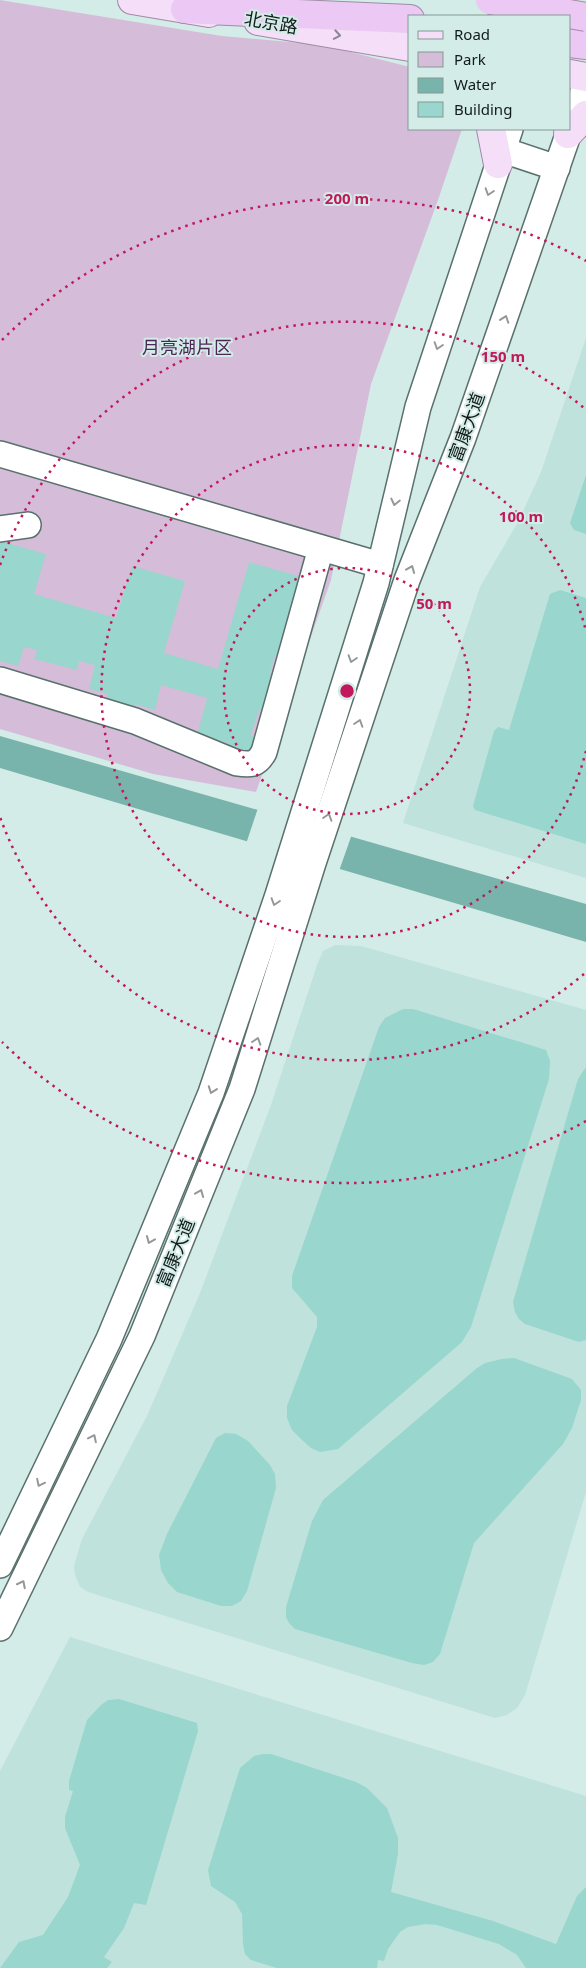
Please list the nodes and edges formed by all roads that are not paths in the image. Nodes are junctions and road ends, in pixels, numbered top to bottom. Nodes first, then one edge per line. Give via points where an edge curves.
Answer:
1 (132, 0) edge
2 (292, 0) edge
3 (490, 0) edge
4 (552, 0) edge
5 (186, 9) junction
6 (547, 15) edge
7 (586, 16) edge
8 (408, 18) edge
9 (408, 18) edge
10 (571, 43) edge
11 (586, 45) edge
12 (408, 47) edge
13 (571, 74) edge
14 (586, 77) edge
15 (586, 83) edge
16 (577, 124) edge
17 (501, 143) edge
18 (557, 168) junction
19 (0, 454) edge
20 (28, 525) dead end
21 (0, 530) edge
22 (321, 548) junction
23 (380, 565) junction
24 (0, 680) edge
25 (0, 1565) edge
26 (0, 1628) edge

1 - 5 main road, 北京路
2 - 9 highway
3 - 7 highway, bridge
4 - 6 street
5 - 8 highway
5 -> 12 main road, 北京路
10 - 11 highway
13 - 14 main road
15 - 16 street, 富康大道
16 - 18 street, 富康大道
17 - 18 street
17 -> 23 street via 418,407
26 -> 18 street, 富康大道 via 142,1336 242,1089 407,580 463,438
19 - 22 street
20 - 21 street
22 - 23 street
22 - 24 street via 264,752 254,764 237,763 135,721
23 -> 25 street, 富康大道 via 278,895 211,1093 109,1340

